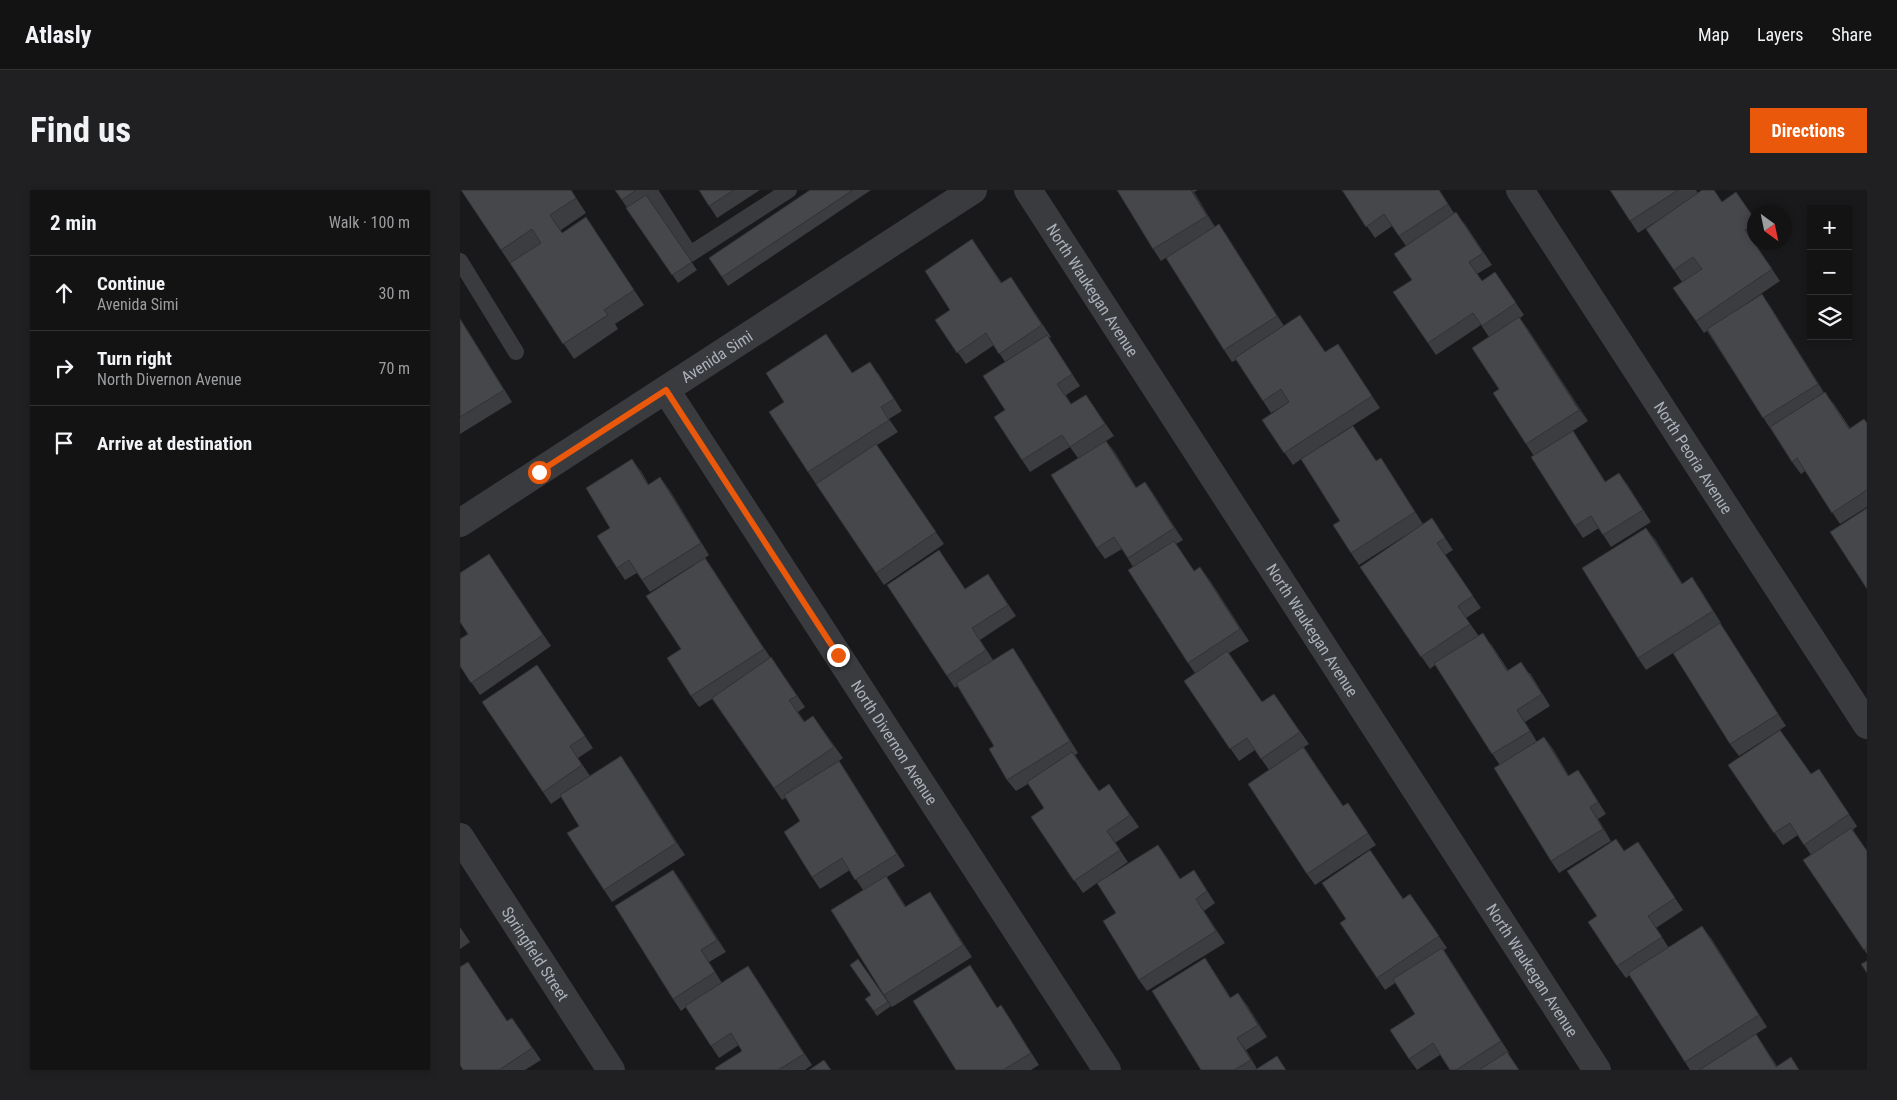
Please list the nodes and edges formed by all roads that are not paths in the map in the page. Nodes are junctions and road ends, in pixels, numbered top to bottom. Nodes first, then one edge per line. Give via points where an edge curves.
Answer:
1 (649, 190) edge
2 (789, 190) edge
3 (974, 190) edge
4 (1028, 190) edge
5 (1520, 190) edge
6 (460, 261) edge
7 (465, 283) edge
8 (516, 352) dead end
9 (666, 390) junction
10 (460, 523) edge
11 (1867, 725) edge
12 (460, 837) edge
13 (611, 1070) edge
14 (1107, 1070) edge
15 (1597, 1070) edge

1 - 2 lane via 690,254
3 - 9 street, Avenida Simi
4 - 15 street, North Waukegan Avenue
5 - 11 street, North Peoria Avenue
6 - 7 lane
7 - 8 lane
9 - 10 street, Avenida Simi
9 - 14 street, North Divernon Avenue
12 - 13 street, Springfield Street

